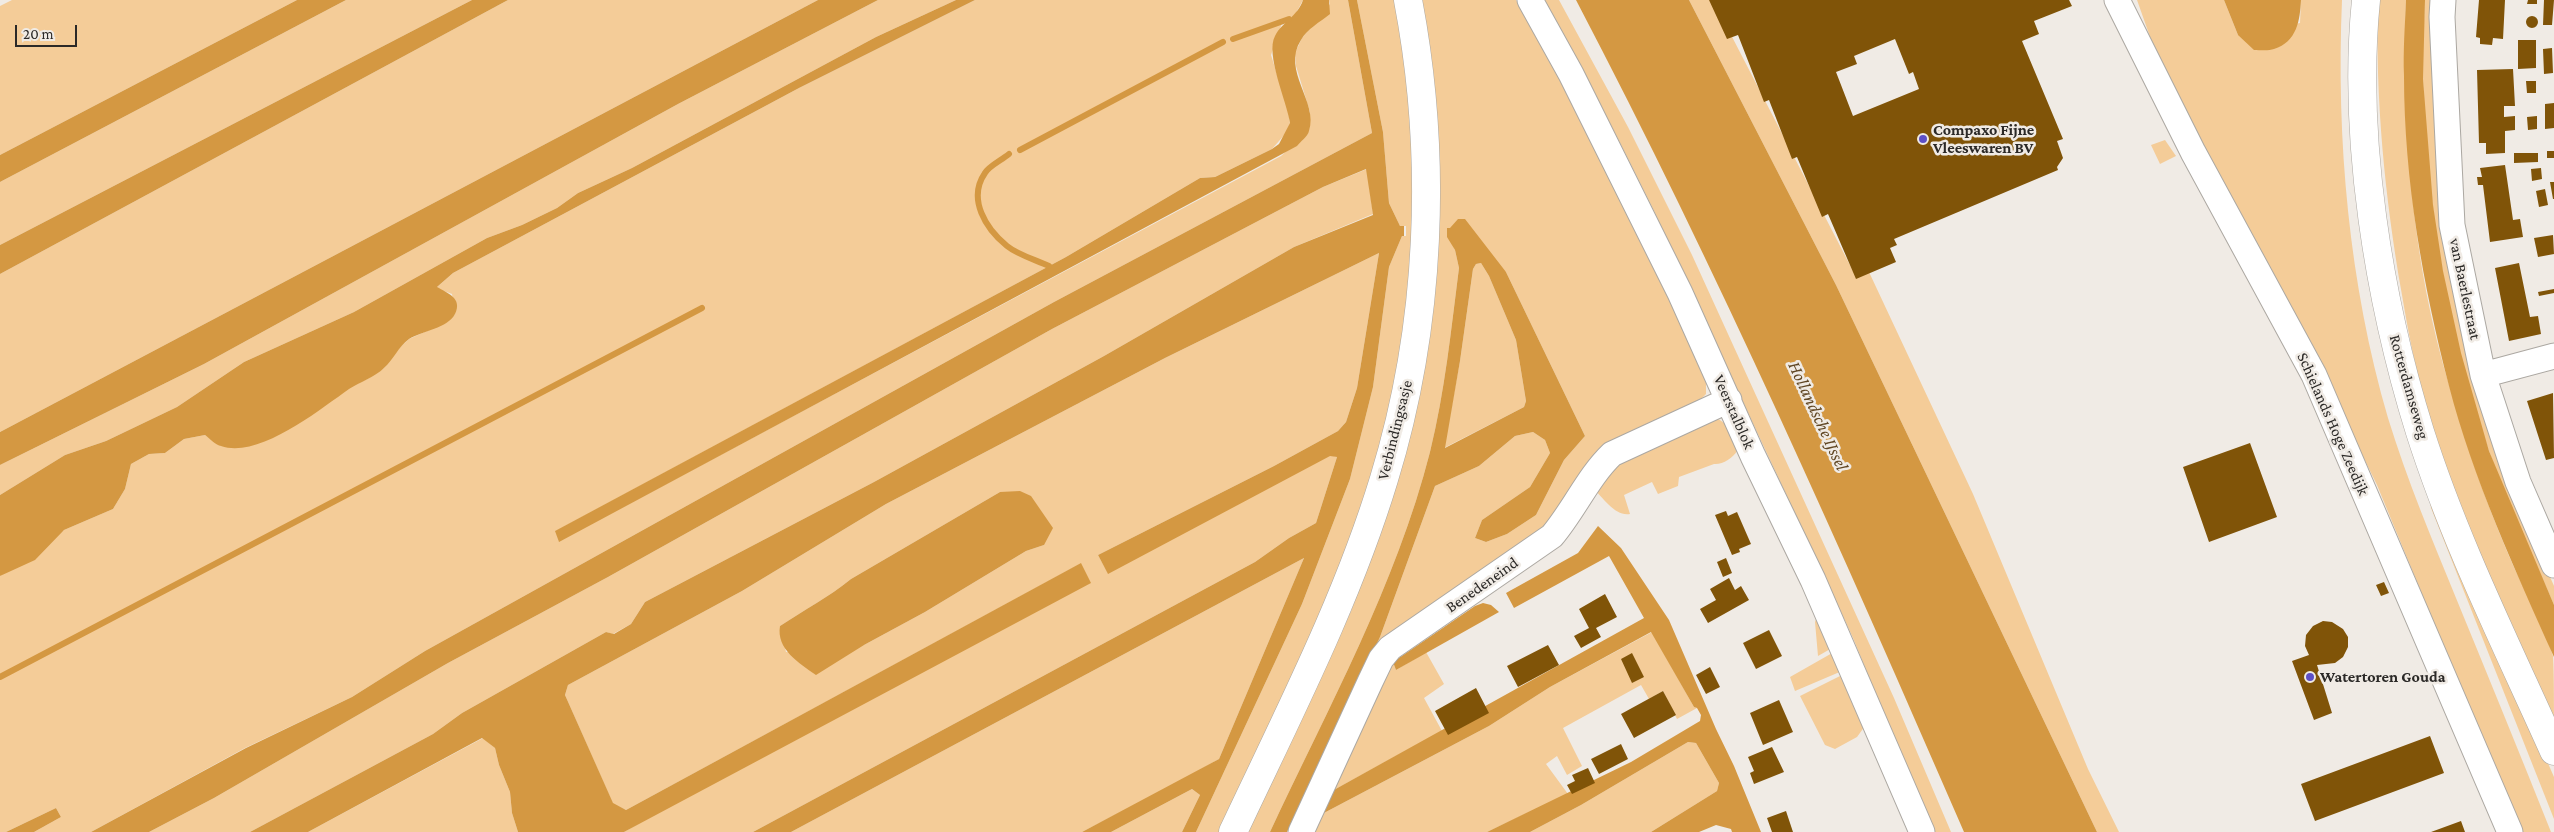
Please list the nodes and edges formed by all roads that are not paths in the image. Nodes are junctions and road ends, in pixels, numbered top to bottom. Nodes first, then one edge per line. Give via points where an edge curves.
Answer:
1 (1408, 0) edge
2 (1530, 0) edge
3 (2117, 0) edge
4 (2366, 0) edge
5 (2443, 0) edge
6 (2554, 356) edge
7 (2483, 375) junction
8 (1729, 400) junction
9 (2554, 565) edge
10 (2554, 752) edge
11 (1233, 832) edge
12 (1301, 832) edge
13 (1922, 832) edge
14 (2510, 832) edge

1 - 11 main road, Verbindingsasje via 1422,112 1426,190 1424,256 1416,335 1404,402 1385,478 1363,542
2 - 8 street, Veerstalblok via 1575,82 1680,293
3 - 14 street, Schielands Hoge Zeedijk via 2200,166 2314,375
4 - 10 main road, Rotterdamseweg via 2362,42 2368,188 2394,338 2420,432 2467,557
5 - 7 street, van Baerlestraat via 2452,225
6 - 7 street
7 - 9 street, van Baerlestraat via 2518,482
8 - 12 street, Benedeneind via 1612,454 1552,536 1390,648 1381,659
8 - 13 street, Veerstalblok via 1817,588

